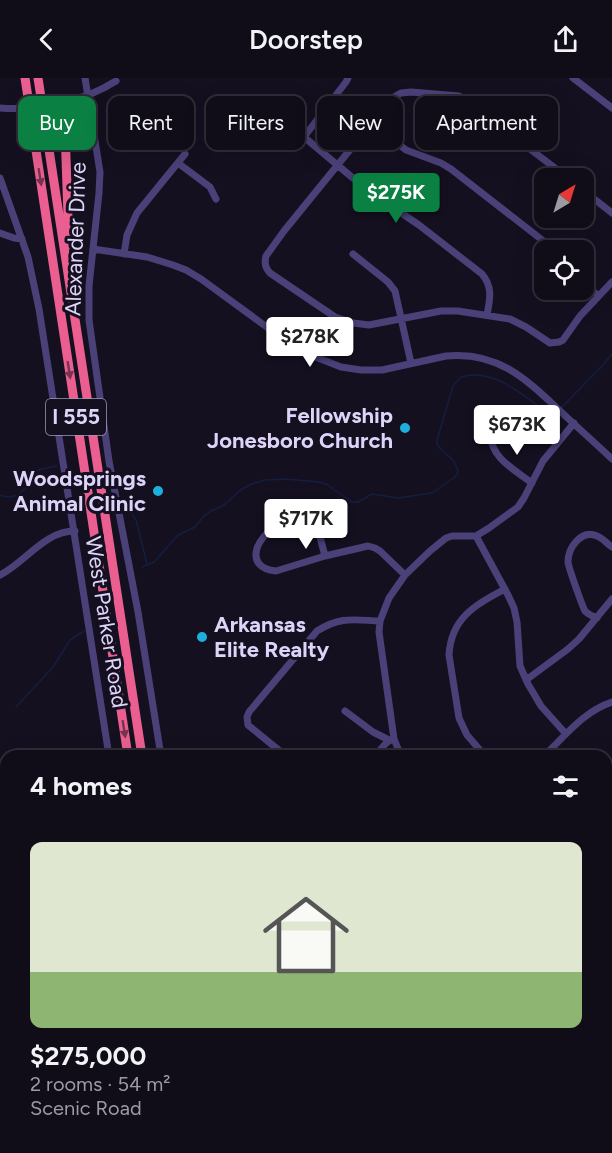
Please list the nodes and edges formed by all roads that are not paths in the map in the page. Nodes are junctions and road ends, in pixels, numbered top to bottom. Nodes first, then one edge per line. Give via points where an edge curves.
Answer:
1 (18, 78) edge
2 (25, 78) edge
3 (38, 78) edge
4 (85, 78) edge
5 (348, 78) edge
6 (573, 78) edge
7 (119, 79) edge
8 (23, 96) edge
9 (27, 96) edge
10 (88, 96) edge
11 (396, 96) edge
12 (0, 108) edge
13 (612, 108) edge
14 (96, 145) edge
15 (403, 148) edge
16 (35, 150) edge
17 (65, 150) edge
18 (349, 150) edge
19 (185, 154) dead end
20 (178, 163) junction
21 (337, 166) junction
22 (555, 168) edge
23 (0, 178) edge
24 (216, 199) dead end
25 (594, 199) edge
26 (612, 213) edge
27 (0, 233) edge
28 (22, 239) junction
29 (542, 240) edge
30 (93, 249) junction
31 (124, 254) junction
32 (353, 254) dead end
33 (612, 282) edge
34 (71, 292) junction
35 (594, 292) edge
36 (598, 296) junction
37 (487, 315) junction
38 (402, 319) junction
39 (411, 363) junction
40 (574, 423) junction
41 (490, 433) dead end
42 (612, 459) edge
43 (532, 483) junction
44 (75, 531) junction
45 (476, 536) junction
46 (612, 547) edge
47 (325, 556) junction
48 (0, 575) edge
49 (405, 576) junction
50 (505, 589) junction
51 (612, 599) edge
52 (597, 618) junction
53 (380, 621) junction
54 (526, 680) junction
55 (612, 702) edge
56 (345, 711) dead end
57 (566, 734) junction
58 (392, 740) junction
59 (108, 750) edge
60 (127, 750) edge
61 (141, 750) edge
62 (159, 750) edge
63 (278, 750) edge
64 (382, 750) edge
65 (398, 750) edge
66 (480, 750) edge
67 (551, 750) edge

1 - 8 highway
2 - 9 highway, I 555
3 - 34 highway, I 555
4 - 10 street, Alexander Drive
5 - 21 street via 304,137
6 - 13 street
7 - 12 street, bridge via 83,97 58,104
11 - 22 street via 411,92 454,95 466,100
14 - 30 street, Alexander Drive via 100,172
15 - 29 street via 451,169
16 -> 60 highway, I 555
17 - 34 highway
18 - 21 street
19 - 20 street
20 - 24 street via 210,188
20 - 31 street via 132,221
21 - 37 street via 482,274 490,290
21 - 38 street via 284,231 266,256 265,264 270,273 344,321 369,325
23 - 28 street, West Parker Road
25 - 26 street
27 - 28 street
28 - 44 street, West Parker Road via 39,309
30 - 31 street
30 - 62 street, Alexander Drive via 89,320
31 - 39 street via 186,270 279,336 341,367 382,370
32 - 38 street via 392,286
33 - 36 street
34 - 61 highway, I 555
35 - 36 street
36 - 37 street via 563,340 556,343 514,320
37 - 38 street via 441,311
38 - 39 street
39 - 40 street via 472,356 500,364 530,383
40 - 42 street
40 - 43 street via 543,461
41 - 43 street via 497,455
43 - 45 street via 518,507
44 - 48 street via 52,536
44 - 59 street, West Parker Road
45 - 49 street via 446,538
45 - 50 street
46 - 52 street via 599,537 586,535 576,541 570,552 569,567 583,607
47 - 47 street via 276,571 263,568 255,555 270,531 284,525 312,528 320,537
47 - 49 street via 368,546 384,554
49 - 53 street via 389,598
50 - 54 street via 516,616 520,666
50 - 66 street via 462,618 449,649 459,718
51 - 52 street
52 - 54 street via 568,649
53 - 58 street
53 - 63 street via 345,619 317,631 249,712 247,722 252,729
54 - 57 street via 541,706
55 - 57 street via 589,713
56 - 58 street via 373,732
57 - 67 street
58 - 64 street
58 - 65 street

